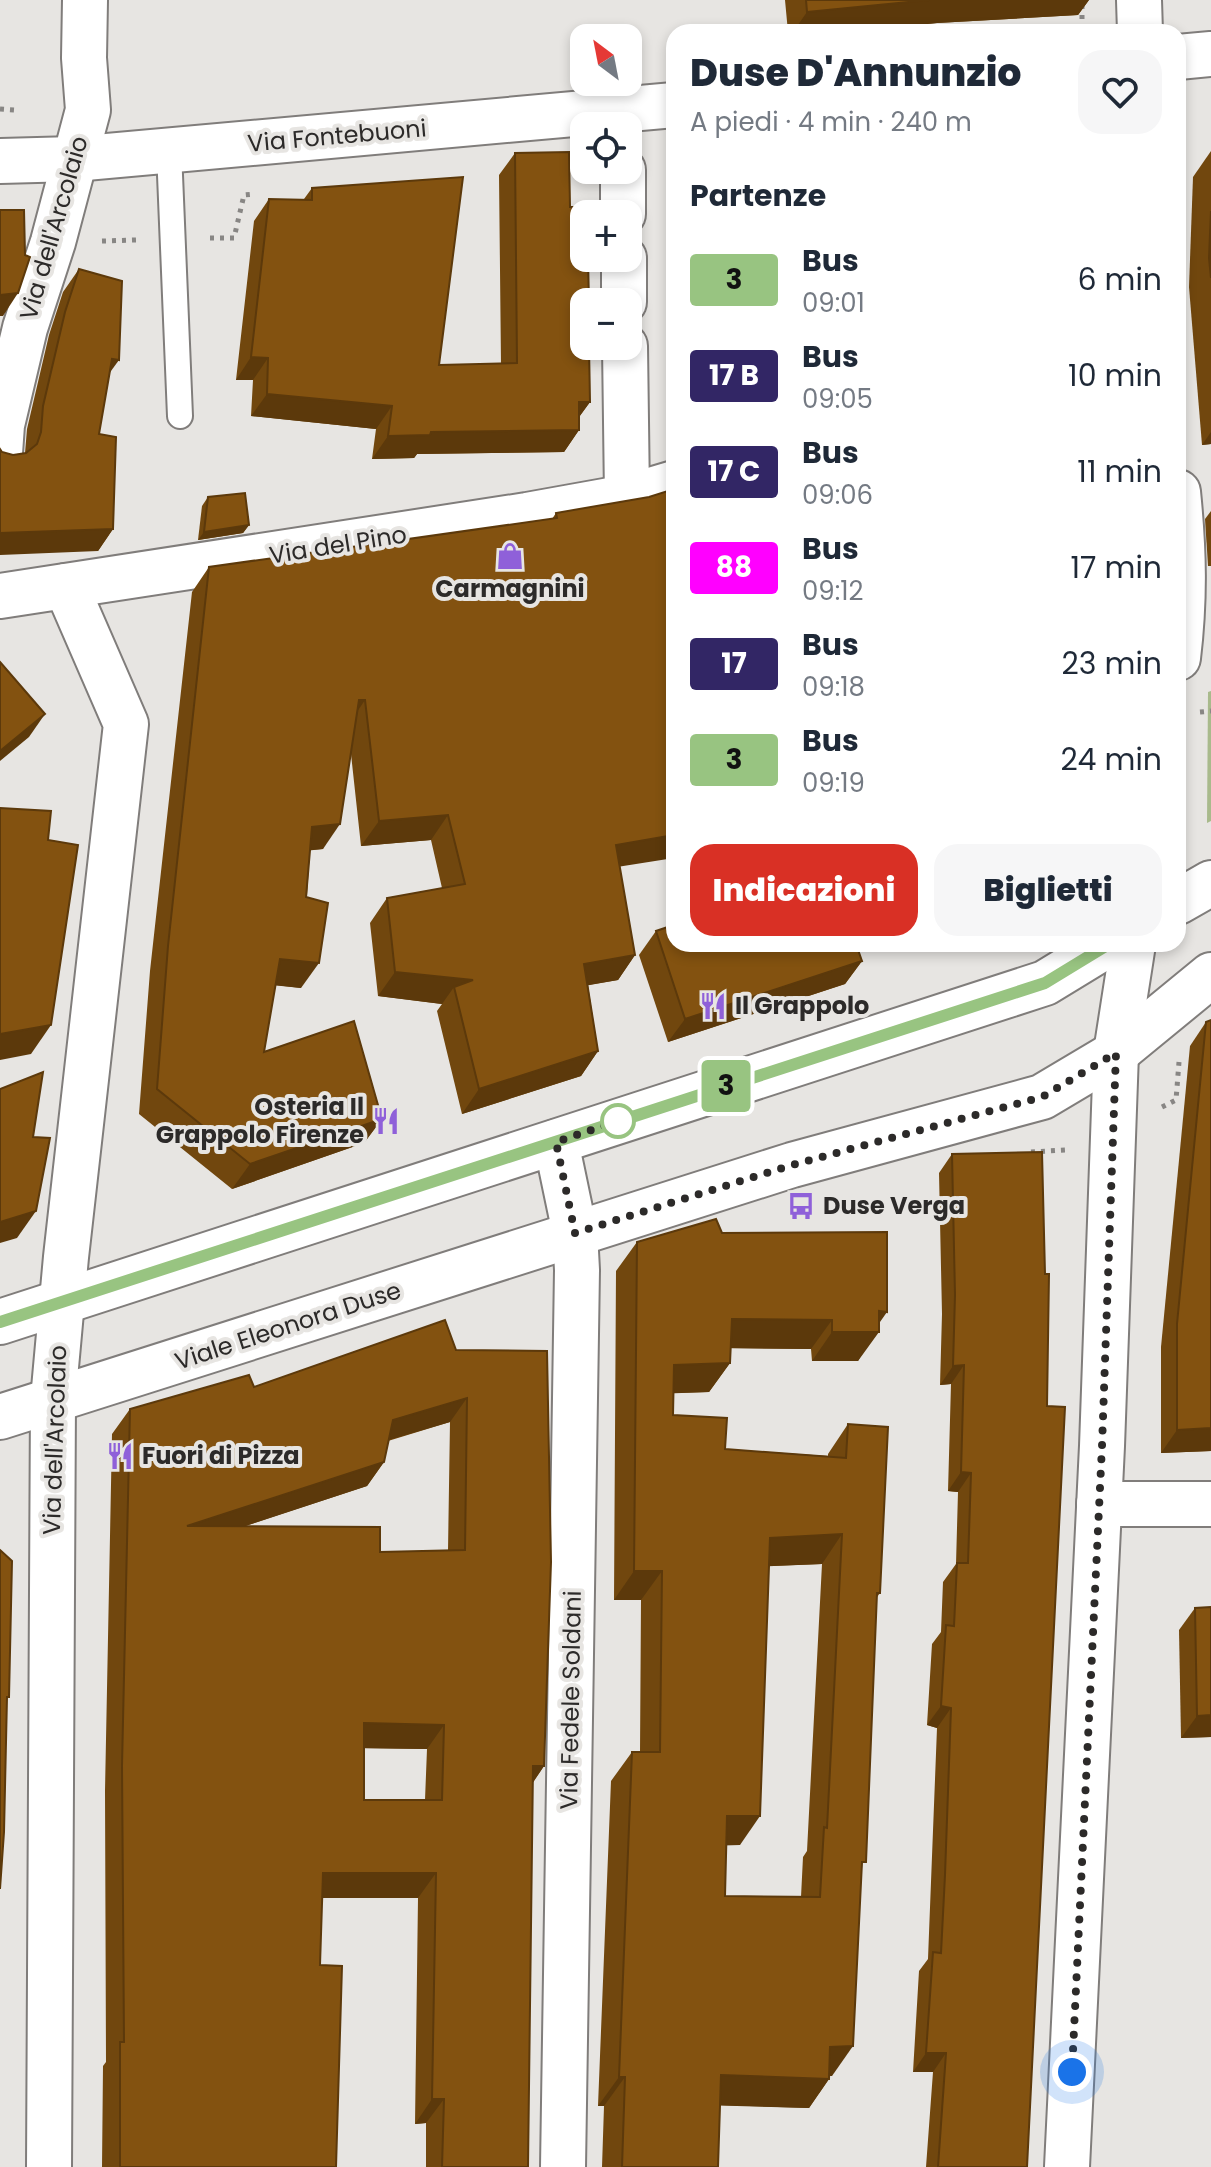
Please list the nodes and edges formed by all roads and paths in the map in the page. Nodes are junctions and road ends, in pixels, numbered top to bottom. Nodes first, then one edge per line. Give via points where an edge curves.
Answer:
1 (85, 0) edge
2 (1082, 0) edge
3 (1139, 0) edge
4 (1082, 19) dead end
5 (1140, 24) edge
6 (1211, 54) edge
7 (1186, 56) edge
8 (666, 107) edge
9 (642, 113) edge
10 (570, 122) edge
11 (169, 151) junction
12 (74, 159) junction
13 (0, 161) edge
14 (259, 193) dead end
15 (173, 239) junction
16 (53, 242) junction
17 (625, 360) edge
18 (180, 416) dead end
19 (0, 453) edge
20 (666, 485) edge
21 (627, 497) junction
22 (66, 586) junction
23 (0, 596) edge
24 (1211, 711) edge
25 (1200, 712) dead end
26 (1211, 883) edge
27 (1186, 897) edge
28 (1096, 952) edge
29 (1132, 952) edge
30 (1211, 975) edge
31 (1116, 1053) junction
32 (556, 1142) junction
33 (575, 1233) junction
34 (61, 1302) junction
35 (0, 1322) edge
36 (53, 1400) junction
37 (0, 1417) edge
38 (1099, 1504) junction
39 (1211, 1504) edge
40 (49, 2167) edge
41 (563, 2167) edge
42 (1067, 2167) edge

1 - 12 street, Via dell'Arcolaio via 88,110
2 - 4 path
3 - 5 street
6 - 7 street
8 - 9 street, Via Fontebuoni
10 - 11 street, Via Fontebuoni
11 - 12 street, Via Fontebuoni
11 - 15 lane
12 - 13 street, Via Fontebuoni
12 - 16 street, Via dell'Arcolaio
14 - 15 path via 244,195 234,238
15 - 16 path
15 - 18 lane
16 - 19 street, Via dell'Arcolaio via 25,328
17 - 21 street
20 - 21 street, Via del Pino
21 - 22 street, Via del Pino
22 - 23 street, Via del Pino
22 - 34 street, Via dell'Arcolaio via 126,724
24 - 25 path
26 - 27 street
28 - 32 street via 1045,983
29 - 31 street
30 - 31 street, Viale Eleonora Duse
31 - 33 street, Viale Eleonora Duse via 1042,1097 792,1165
31 - 38 street
32 - 33 street
32 - 34 street
33 - 36 street, Viale Eleonora Duse
33 - 41 street, Via Fedele Soldani
34 - 35 street
34 - 36 street, Via dell'Arcolaio
36 - 37 street, Viale Eleonora Duse
36 - 40 street, Via dell'Arcolaio
38 - 39 street
38 - 42 street

